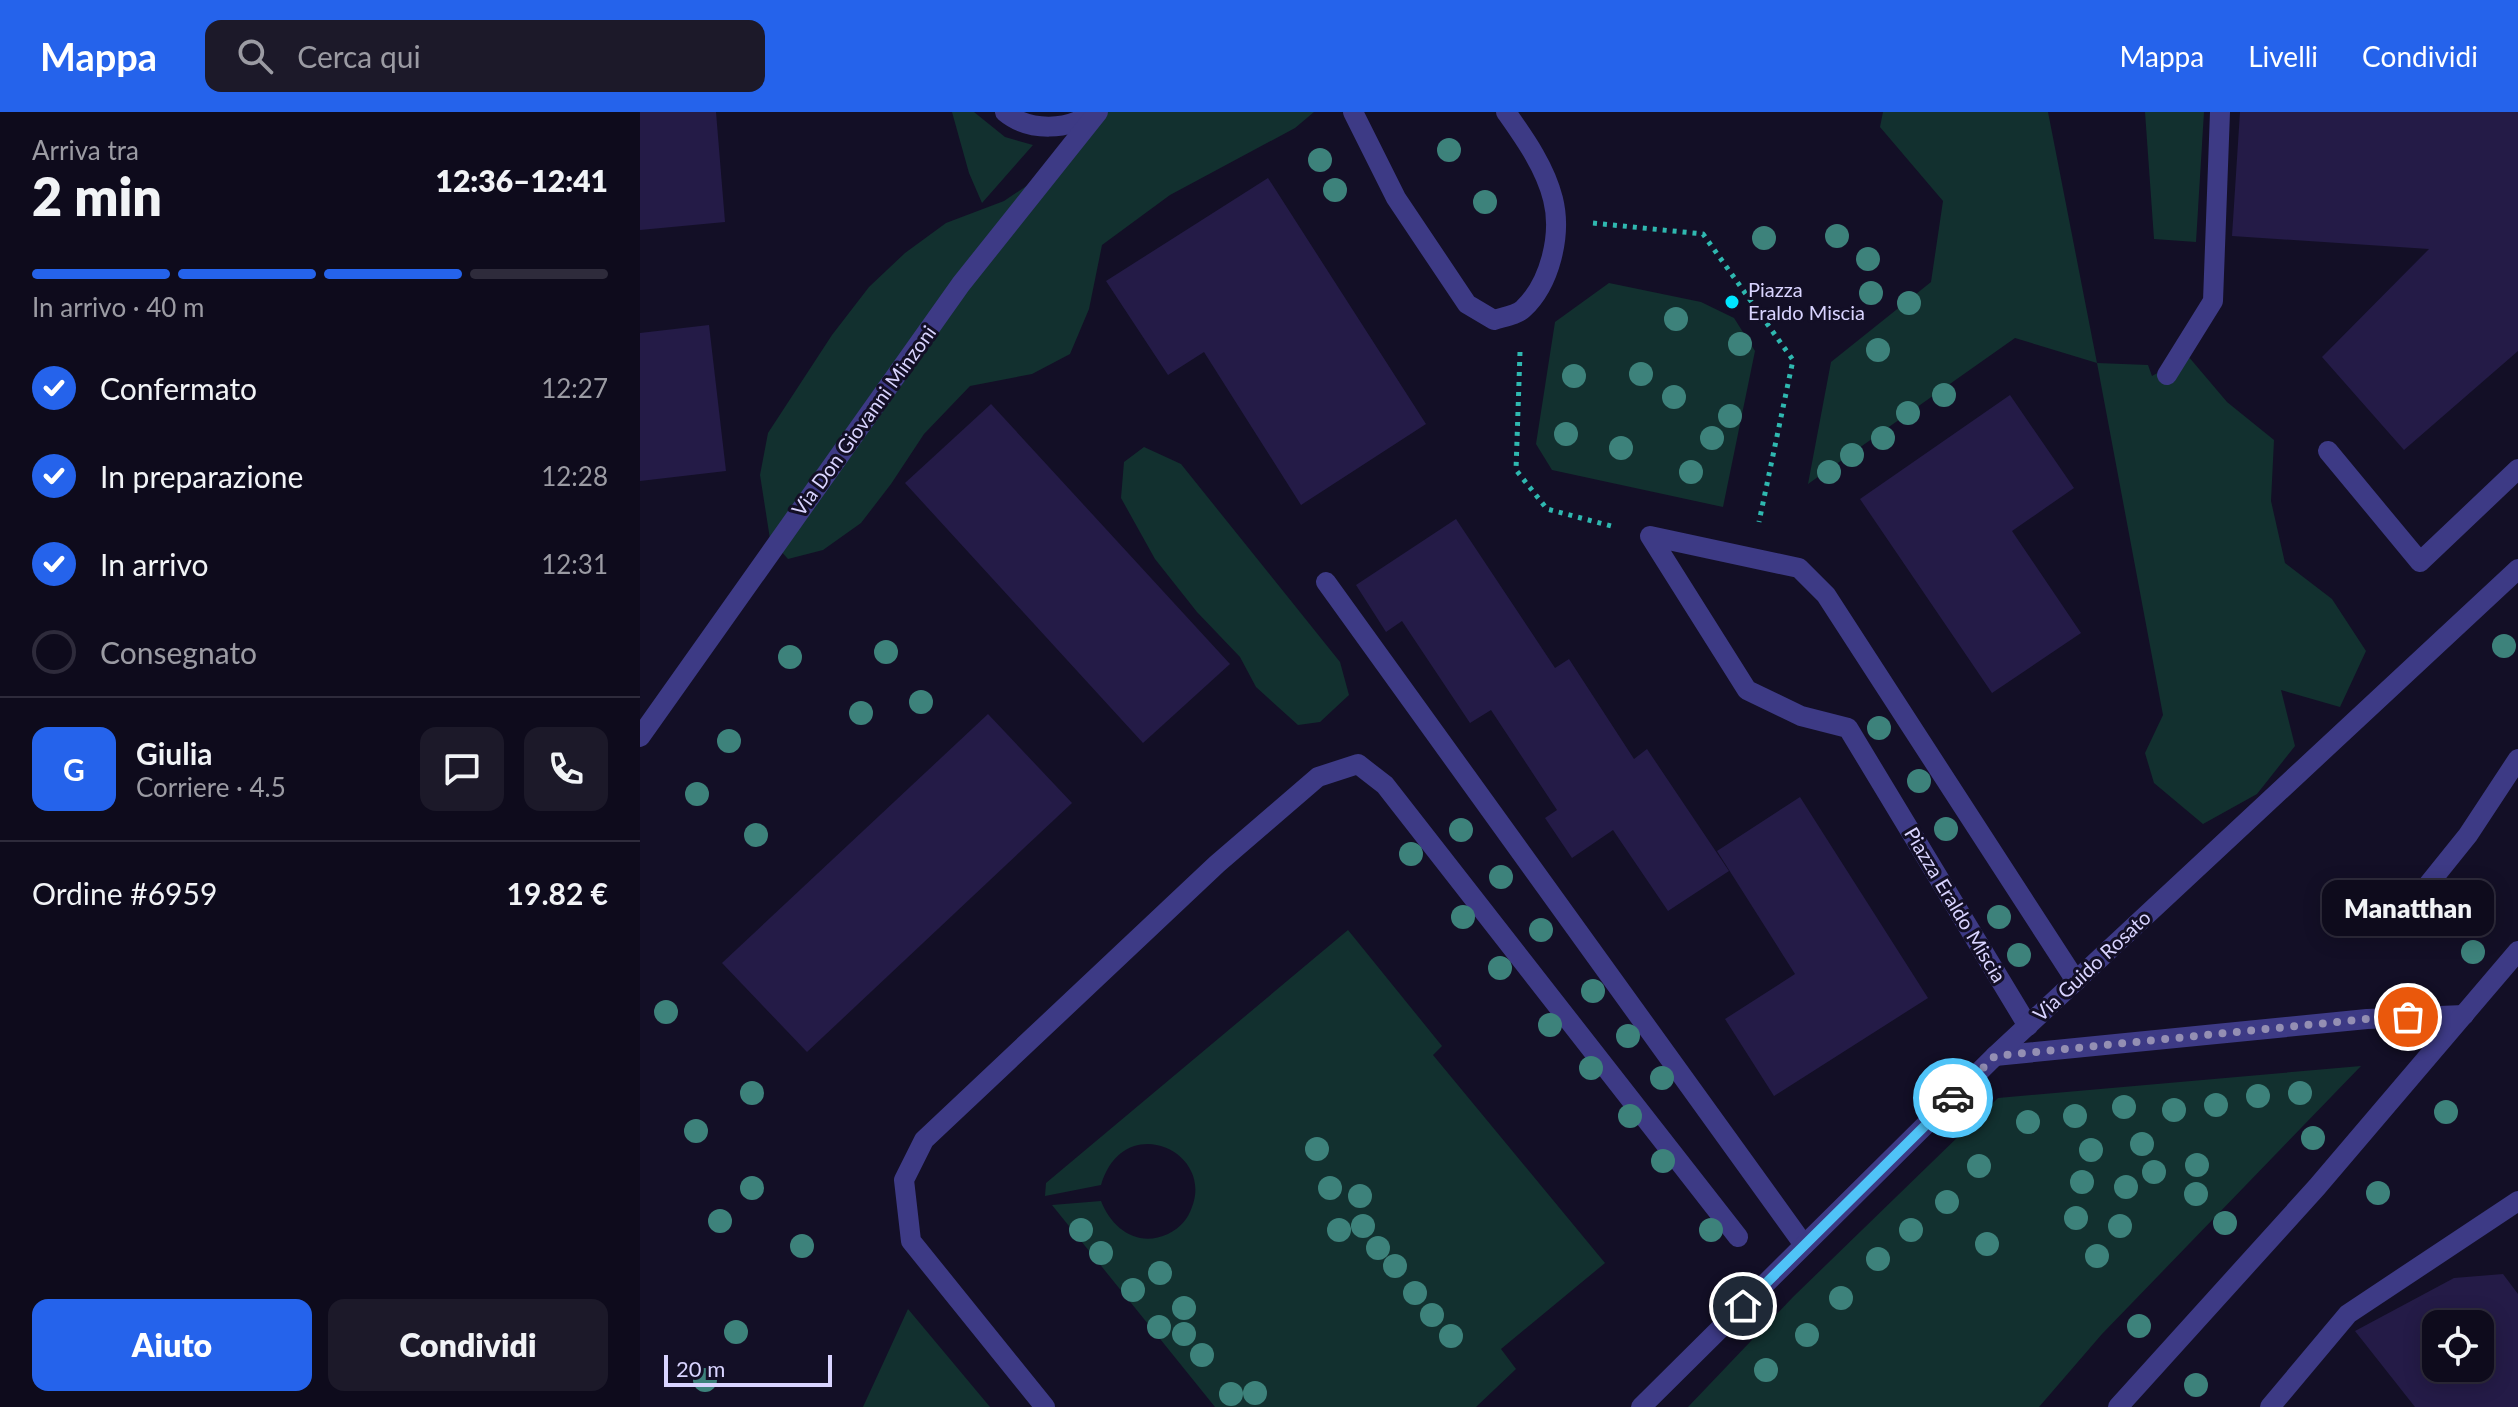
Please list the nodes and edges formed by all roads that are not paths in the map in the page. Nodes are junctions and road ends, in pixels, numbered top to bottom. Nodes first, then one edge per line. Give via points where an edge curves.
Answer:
1 (1005, 112) edge
2 (1096, 112) edge
3 (1353, 112) edge
4 (1506, 112) edge
5 (2220, 112) edge
6 (2167, 375) dead end
7 (2328, 451) dead end
8 (2518, 469) edge
9 (2518, 569) edge
10 (1326, 582) dead end
11 (640, 737) edge
12 (2518, 759) edge
13 (2398, 922) dead end
14 (2518, 951) edge
15 (2076, 981) junction
16 (2464, 1015) junction
17 (2028, 1026) junction
18 (1995, 1056) junction
19 (2518, 1201) edge
20 (1738, 1237) dead end
21 (1804, 1245) junction
22 (1045, 1407) edge
23 (1641, 1407) edge
24 (2118, 1407) edge
25 (2270, 1407) edge

1 - 2 street, Via Don Giovanni Minzoni via 1035,126 1061,126
2 - 11 street, Via Don Giovanni Minzoni via 961,284
3 - 4 street via 1396,198 1467,304 1494,320 1522,311 1550,271 1557,228 1553,199 1534,153
5 - 6 street via 2213,301
7 - 8 street via 2420,562
9 - 15 street, Via Guido Rosato
10 - 21 street
12 - 13 street via 2468,835
14 - 16 street
15 - 17 street, Via Guido Rosato
15 - 17 street, Piazza Eraldo Miscia via 1826,595 1799,568 1650,536 1747,690 1801,716 1848,728
16 - 18 street via 2367,1019
16 - 24 street
17 - 18 street, Via Guido Rosato
18 - 21 street, Via Guido Rosato
19 - 25 street via 2348,1314
20 - 22 street via 1385,785 1358,764 1318,777 1217,864 924,1140 904,1180 911,1241
21 - 23 street, Via Guido Rosato

